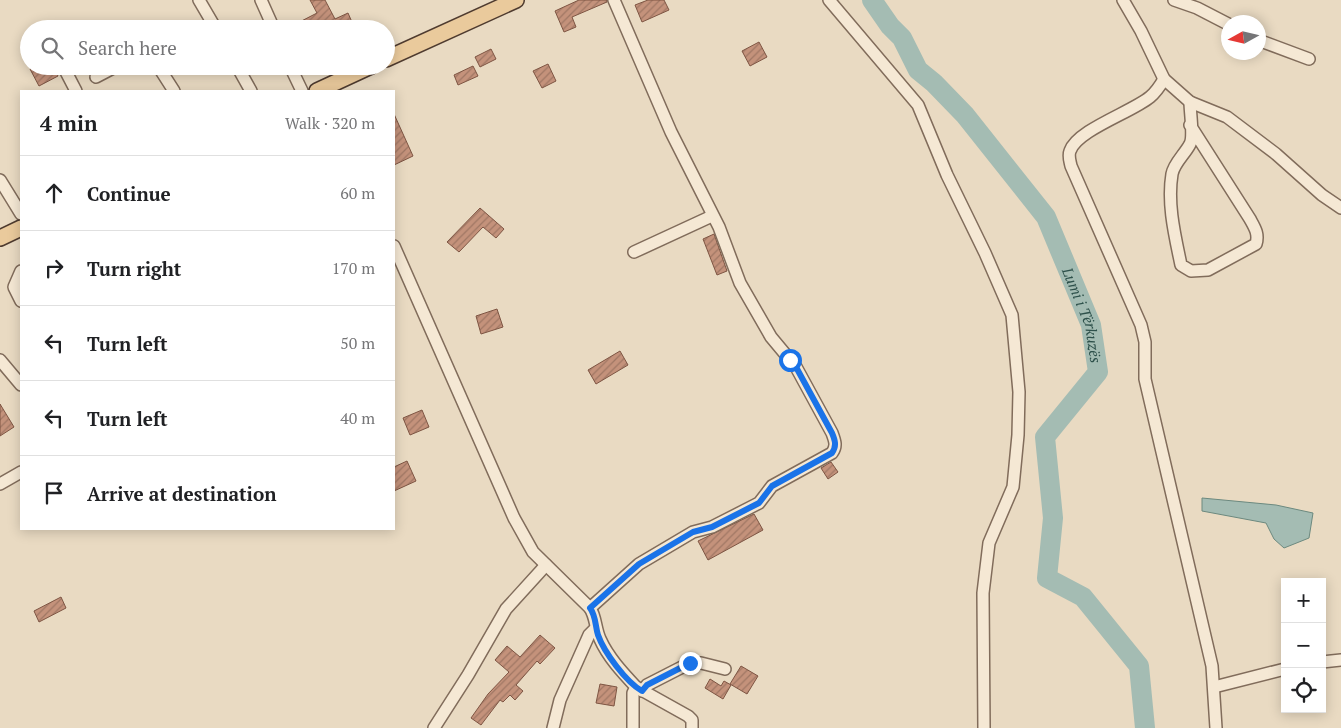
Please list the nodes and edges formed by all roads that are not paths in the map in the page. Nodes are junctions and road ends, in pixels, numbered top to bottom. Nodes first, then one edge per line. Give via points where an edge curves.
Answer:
1 (199, 0) edge
2 (261, 0) edge
3 (516, 0) edge
4 (614, 0) edge
5 (829, 0) edge
6 (1123, 0) edge
7 (1174, 0) edge
8 (211, 20) edge
9 (270, 20) edge
10 (1221, 20) edge
11 (1266, 43) edge
12 (395, 55) edge
13 (1309, 59) dead end
14 (68, 75) edge
15 (100, 75) edge
16 (164, 75) edge
17 (242, 75) edge
18 (294, 75) edge
19 (353, 75) edge
20 (96, 77) dead end
21 (1164, 79) junction
22 (75, 90) edge
23 (173, 90) edge
24 (250, 90) edge
25 (302, 90) edge
26 (323, 90) edge
27 (1190, 102) junction
28 (1190, 125) junction
29 (0, 180) edge
30 (1341, 208) edge
31 (20, 212) edge
32 (712, 216) junction
33 (20, 228) edge
34 (0, 238) edge
35 (395, 248) edge
36 (634, 252) dead end
37 (20, 273) edge
38 (20, 299) edge
39 (0, 360) edge
40 (20, 384) edge
41 (20, 473) edge
42 (0, 484) edge
43 (546, 565) junction
44 (590, 608) junction
45 (596, 628) junction
46 (1341, 660) edge
47 (1326, 662) edge
48 (725, 669) dead end
49 (1281, 669) edge
50 (1214, 687) junction
51 (639, 689) junction
52 (434, 728) edge
53 (553, 728) edge
54 (633, 728) edge
55 (692, 728) edge
56 (984, 728) edge
57 (1216, 728) edge

1 - 8 street
2 - 9 street
3 - 12 main road
4 - 32 street via 671,132
5 - 56 street via 918,105 1012,315 1019,392 1018,435 1013,486 989,543 983,593
6 - 21 street
7 - 10 street
11 - 13 street
14 - 22 street
15 - 20 street
16 - 23 street
17 - 24 street
18 - 25 street
19 - 26 main road
21 - 27 street
21 - 50 street via 1149,98 1082,137 1070,151 1070,158 1144,335 1145,379 1210,657
27 - 28 street
27 - 30 street via 1227,118
28 - 28 street via 1191,142 1172,172 1172,218 1181,266 1191,271 1208,270 1256,244 1258,238 1250,219
29 - 31 street
32 - 36 street
32 - 44 street via 740,283 774,342 796,367 832,433 835,449 772,486 759,503 712,527 693,532 639,564
33 - 34 main road
35 - 43 street via 514,518 533,552
37 - 38 street via 14,287
39 - 40 street
41 - 42 street
43 - 44 street
43 - 52 street via 506,609
44 - 45 street
45 - 51 street via 604,648
45 - 53 street via 589,634 560,700
46 - 47 street
48 - 51 street via 690,663
49 - 50 street
50 - 57 street
51 - 54 street via 633,693
51 - 55 street via 688,716 692,720

